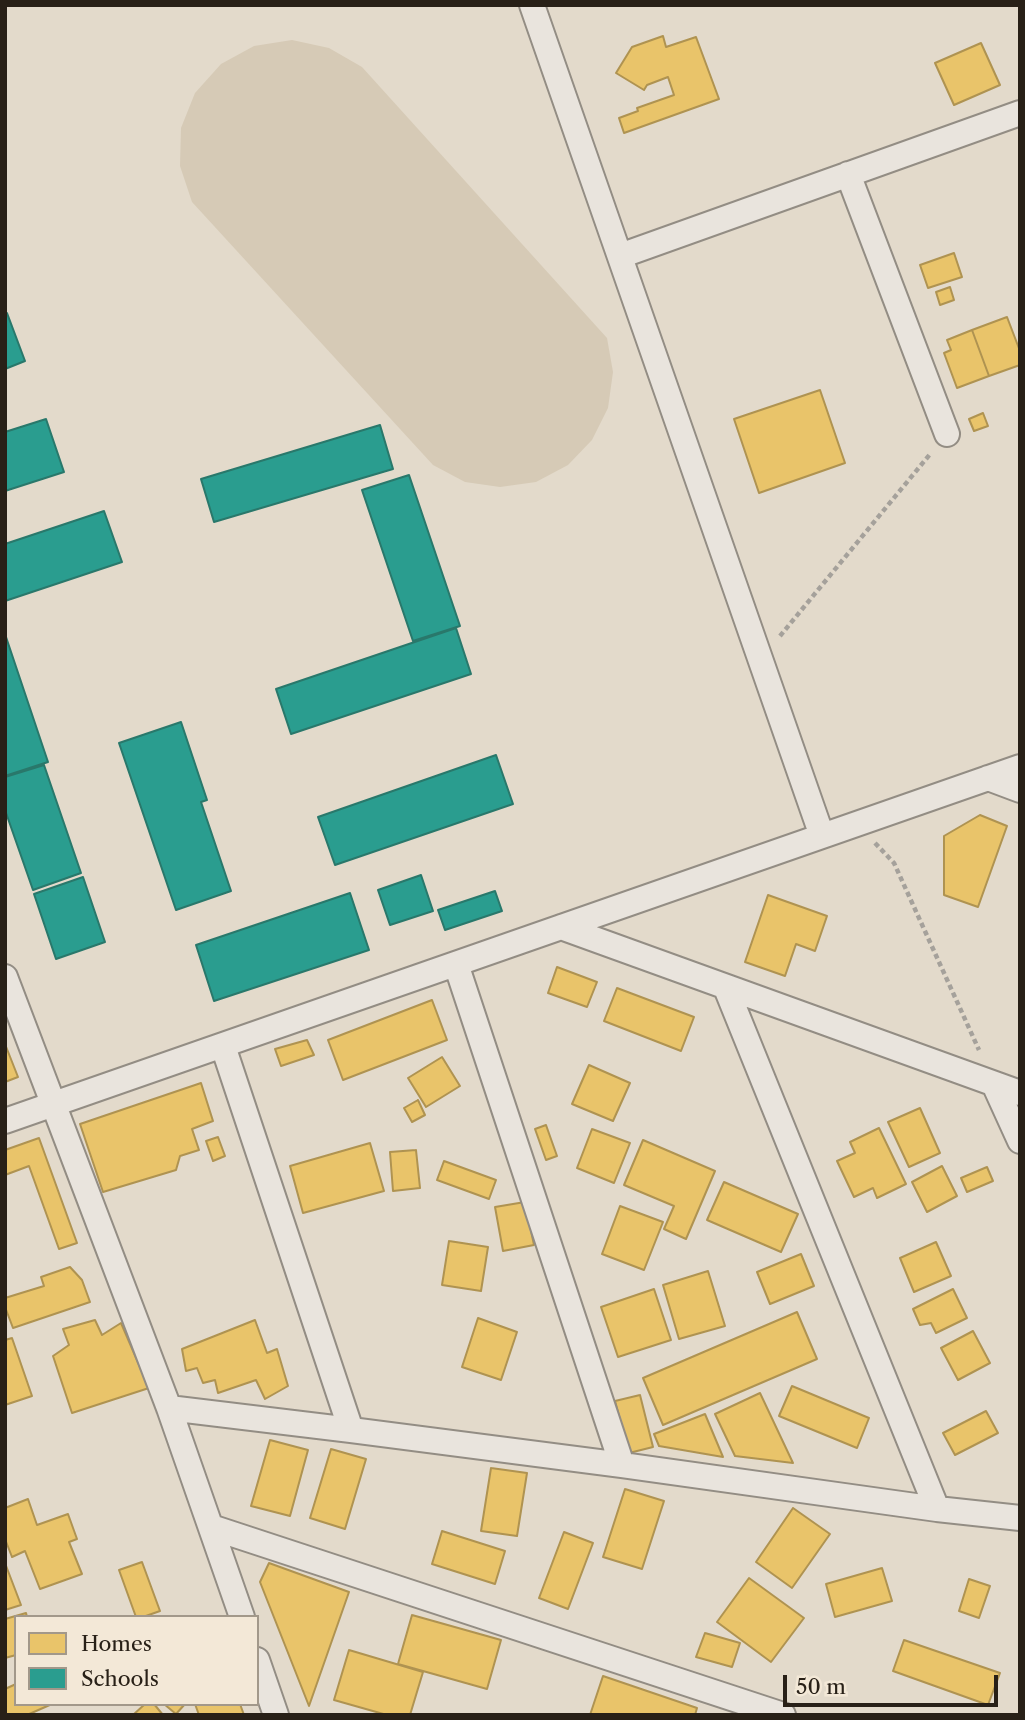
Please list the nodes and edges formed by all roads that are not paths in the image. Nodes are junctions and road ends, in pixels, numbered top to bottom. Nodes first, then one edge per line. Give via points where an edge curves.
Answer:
1 (532, 5) edge
2 (1020, 113) edge
3 (848, 174) junction
4 (620, 256) junction
5 (947, 434) road end
6 (1020, 767) edge
7 (988, 778) junction
8 (1020, 790) edge
9 (822, 836) junction
10 (561, 927) junction
11 (456, 964) junction
12 (5, 977) edge
13 (726, 988) junction
14 (223, 1045) junction
15 (994, 1084) junction
16 (1020, 1093) edge
17 (53, 1105) junction
18 (5, 1121) edge
19 (1014, 1123) edge
20 (1020, 1141) edge
21 (169, 1408) junction
22 (351, 1430) junction
23 (622, 1465) junction
24 (937, 1509) junction
25 (1020, 1518) edge
26 (211, 1527) junction
27 (241, 1615) edge
28 (259, 1666) edge
29 (276, 1715) edge
30 (783, 1715) edge

1 - 4 street
2 - 3 street
3 - 4 street
3 - 5 street
4 - 9 street
6 - 7 street
7 - 8 street
7 - 9 street
9 - 10 street
10 - 11 street
10 - 13 street
11 - 14 street
11 - 23 street
12 - 17 street
13 - 15 street
13 - 24 street
14 - 17 street
14 - 22 street
15 - 16 street
15 - 19 street
17 - 18 street
17 - 21 street
19 - 20 street
21 - 22 street
21 - 26 street
22 - 23 street
23 - 24 street
24 - 25 street
26 - 27 street
26 - 30 street
28 - 29 street

